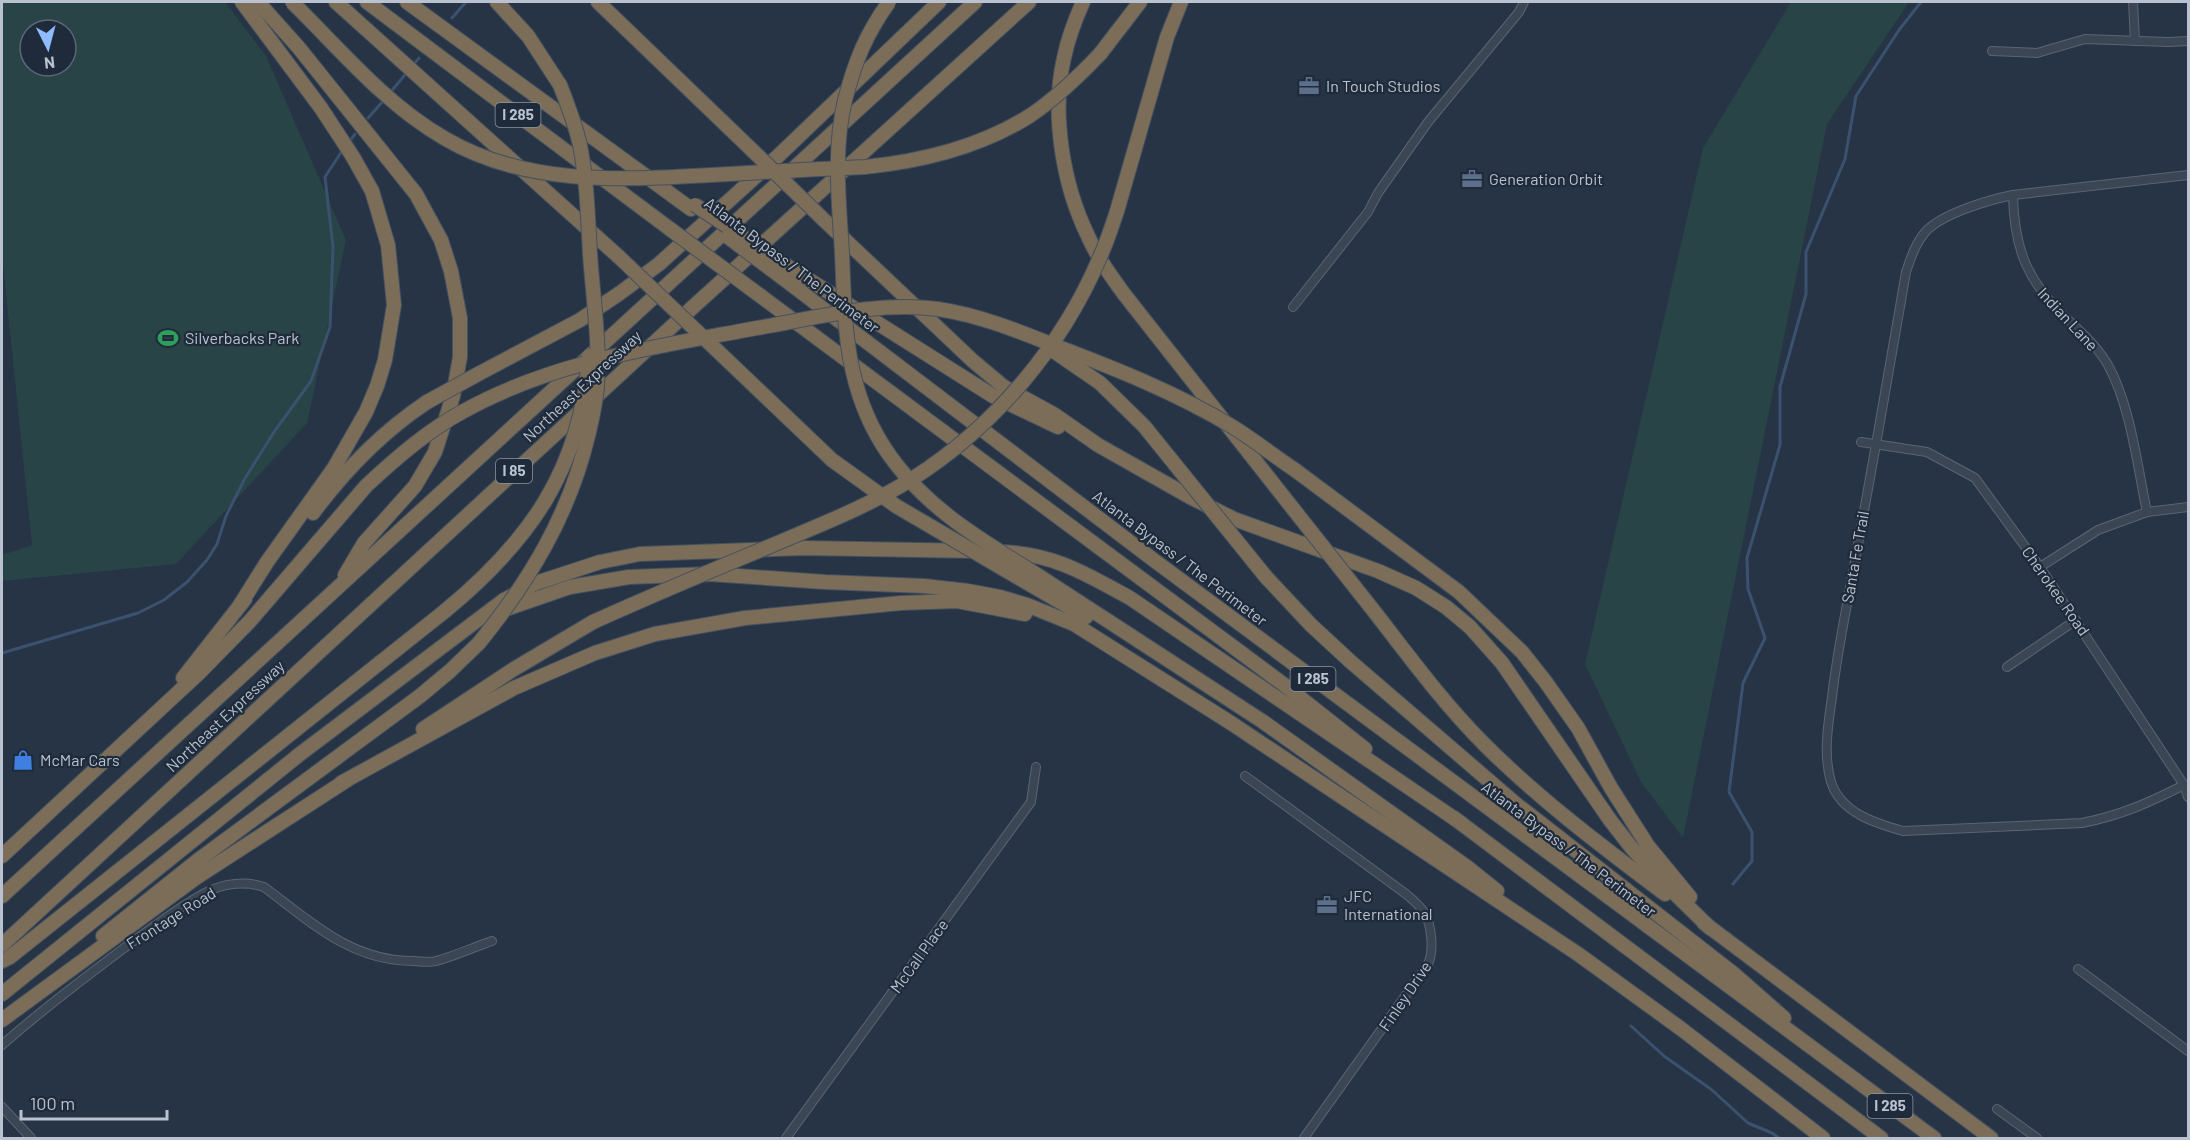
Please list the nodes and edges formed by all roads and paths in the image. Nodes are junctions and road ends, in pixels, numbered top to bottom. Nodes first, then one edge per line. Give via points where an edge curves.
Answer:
1 (242, 2) edge
2 (258, 2) edge
3 (292, 2) edge
4 (336, 2) edge
5 (367, 2) edge
6 (407, 2) edge
7 (496, 2) edge
8 (598, 2) edge
9 (889, 2) edge
10 (939, 2) edge
11 (975, 2) edge
12 (1029, 2) edge
13 (1083, 2) edge
14 (1140, 2) edge
15 (1181, 2) edge
16 (1524, 2) edge
17 (2133, 2) edge
18 (2188, 40) edge
19 (2135, 41) junction
20 (1992, 51) dead end
21 (2188, 175) edge
22 (2013, 195) junction
23 (590, 252) junction
24 (789, 275) junction
25 (1293, 307) dead end
26 (1033, 337) junction
27 (1861, 442) dead end
28 (1876, 444) junction
29 (1098, 445) junction
30 (2188, 507) edge
31 (2147, 512) junction
32 (2040, 567) junction
33 (1037, 581) junction
34 (336, 590) junction
35 (240, 605) junction
36 (2076, 620) junction
37 (476, 622) junction
38 (1121, 654) junction
39 (2007, 667) dead end
40 (138, 729) junction
41 (1036, 767) dead end
42 (1245, 776) dead end
43 (341, 783) junction
44 (2184, 785) junction
45 (2188, 797) edge
46 (36, 823) junction
47 (1461, 824) junction
48 (2, 850) edge
49 (2, 856) edge
50 (2, 896) edge
51 (1710, 928) junction
52 (492, 941) dead end
53 (2, 945) edge
54 (1578, 954) junction
55 (1753, 960) junction
56 (2, 961) edge
57 (2078, 969) dead end
58 (2, 994) edge
59 (2, 1020) edge
60 (2, 1045) edge
61 (2188, 1051) edge
62 (1846, 1074) junction
63 (1777, 1103) junction
64 (2, 1107) edge
65 (1997, 1109) dead end
66 (1975, 1127) junction
67 (31, 1138) edge
68 (786, 1138) edge
69 (1304, 1138) edge
70 (1823, 1138) edge
71 (1830, 1138) edge
72 (1881, 1138) edge
73 (1934, 1138) edge
74 (1991, 1138) edge
75 (2001, 1138) edge
76 (2037, 1138) edge

1 - 35 highway via 321,108 372,191 388,246 394,305 385,360 366,412 334,468
2 - 34 highway via 416,194 441,240 460,318 460,357 453,396 435,452 415,486 364,543
3 - 14 highway, bridge via 384,93 445,139 492,160 535,172 641,179 866,167 936,156 984,140 1031,115 1072,82 1100,54
4 - 33 highway, bridge via 619,258 832,460 896,506
5 - 47 highway, I 285, bridge via 1283,684
6 - 24 highway, Atlanta Bypass / The Perimeter / I 285, bridge
7 - 23 highway, bridge via 528,36 550,68 572,114 584,170
8 - 29 highway, bridge via 973,361 1004,387
9 - 33 highway, bridge via 856,60 844,102 839,141 844,296 856,385 884,447 917,489 951,520
10 - 35 highway, bridge via 659,264 580,320 427,402 378,440 349,468
11 - 34 highway, Northeast Expressway / I 85
12 - 53 highway, Northeast Expressway / I 85
13 - 51 highway, bridge via 1063,59 1059,132 1074,204 1105,267 1442,698 1485,745 1548,804
15 - 43 highway, bridge via 1167,37 1117,211 1079,300 1049,349 1010,397 964,441 881,497 593,622
16 - 25 street via 1428,122 1368,212
17 - 19 street
18 - 19 street
19 - 20 street via 2085,39 2037,53
21 - 22 street, Santa Fe Trail
22 - 28 street, Santa Fe Trail via 1985,200 1947,218 1928,230 1916,246 1906,272
22 - 31 street, Indian Lane via 2018,245 2035,284 2097,348 2109,367 2130,428
23 - 56 highway, bridge via 588,371 573,440 559,479 518,542 471,590
23 - 59 highway, bridge via 597,387 579,472 539,560 495,624 479,644 420,696 197,861
24 - 29 highway via 993,396
24 - 62 highway, Atlanta Bypass / The Perimeter / I 285 via 1164,568
26 - 40 highway, bridge via 963,314 896,307 841,313 600,358 524,382 460,413 424,437 366,486 250,621
26 - 55 highway, bridge via 1112,367 1245,435 1459,592 1522,652 1578,729 1648,846 1702,911
26 - 62 highway, bridge via 1100,383 1144,426 1266,577 1351,662 1516,804 1734,974
27 - 28 street, Cherokee Road
28 - 32 street, Cherokee Road via 1927,452 1975,478
28 - 44 street, Santa Fe Trail via 1836,663 1827,735 1827,763 1840,800 1878,824 1903,831 2024,826 2111,817
29 - 51 highway via 1234,519 1378,571 1446,607 1502,663 1631,847
30 - 31 street
31 - 32 street via 2097,530
32 - 36 street, Cherokee Road
33 - 54 highway via 1132,644 1262,721 1467,867
34 - 50 highway, Northeast Expressway / I 85
35 - 40 highway
36 - 39 street
36 - 44 street, Cherokee Road
37 - 38 highway via 515,604 570,587 629,577 710,574 968,591 1027,605 1065,620
37 - 47 highway via 504,600 536,583 600,562 640,554 803,548 1022,552 1047,557 1130,598
37 - 58 highway via 291,762
38 - 43 highway via 1018,611 957,601 901,603 713,623 655,634 551,670
38 - 54 highway
40 - 46 highway
41 - 68 street, McCall Place via 1031,802
42 - 69 street, Finley Drive via 1406,894 1425,913 1431,937 1428,964
43 - 59 highway via 197,877
44 - 45 street, Cherokee Road
46 - 48 highway
46 - 49 highway
47 - 72 highway, I 285
51 - 55 highway
52 - 60 street, Frontage Road via 434,962 380,958 335,940 264,887 253,883 225,885 165,918
54 - 63 highway
55 - 66 highway
57 - 61 street
62 - 73 highway, Atlanta Bypass / The Perimeter / I 285
63 - 70 highway
63 - 71 highway
64 - 67 street
65 - 76 street
66 - 74 highway
66 - 75 highway

